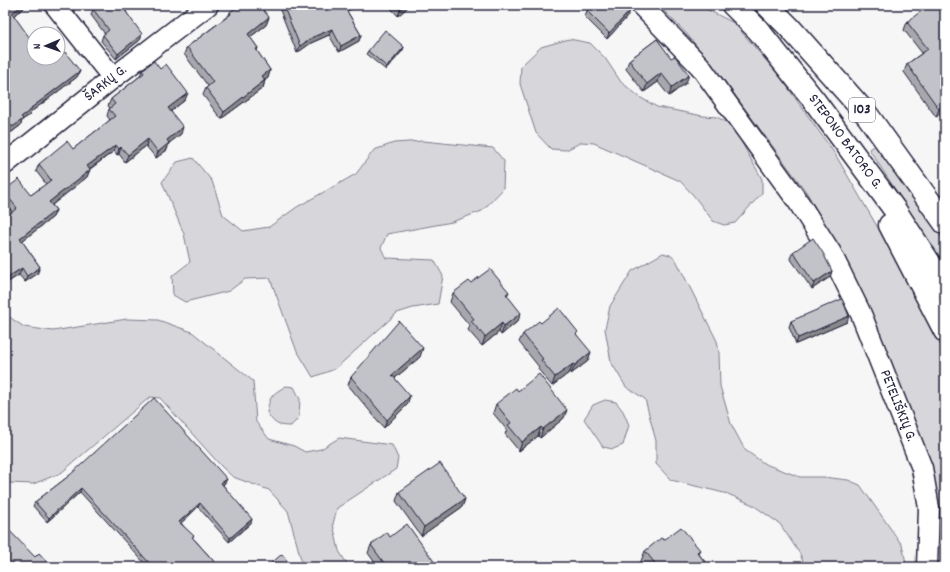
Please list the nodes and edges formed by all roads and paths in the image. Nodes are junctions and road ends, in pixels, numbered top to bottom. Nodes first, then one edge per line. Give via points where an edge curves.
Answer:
1 (55, 5) edge
2 (208, 5) edge
3 (641, 5) edge
4 (733, 5) edge
5 (767, 5) edge
6 (113, 78) junction
7 (848, 145) junction
8 (5, 164) edge
9 (945, 223) edge
10 (945, 287) edge
11 (945, 330) edge
12 (927, 567) edge

1 - 6 street
2 - 6 street, ŠARKŲ G.
3 - 12 street, PETELIŠKIŲ G. via 700,66 799,203 831,253 861,314 922,468 929,508
4 - 7 main road, STEPONO BATORO G. / 103 via 758,30
5 - 9 main road, STEPONO BATORO G. / 103 via 868,116
6 - 8 street, ŠARKŲ G.
7 - 10 main road, STEPONO BATORO G. via 895,210
7 - 11 main road, 103

